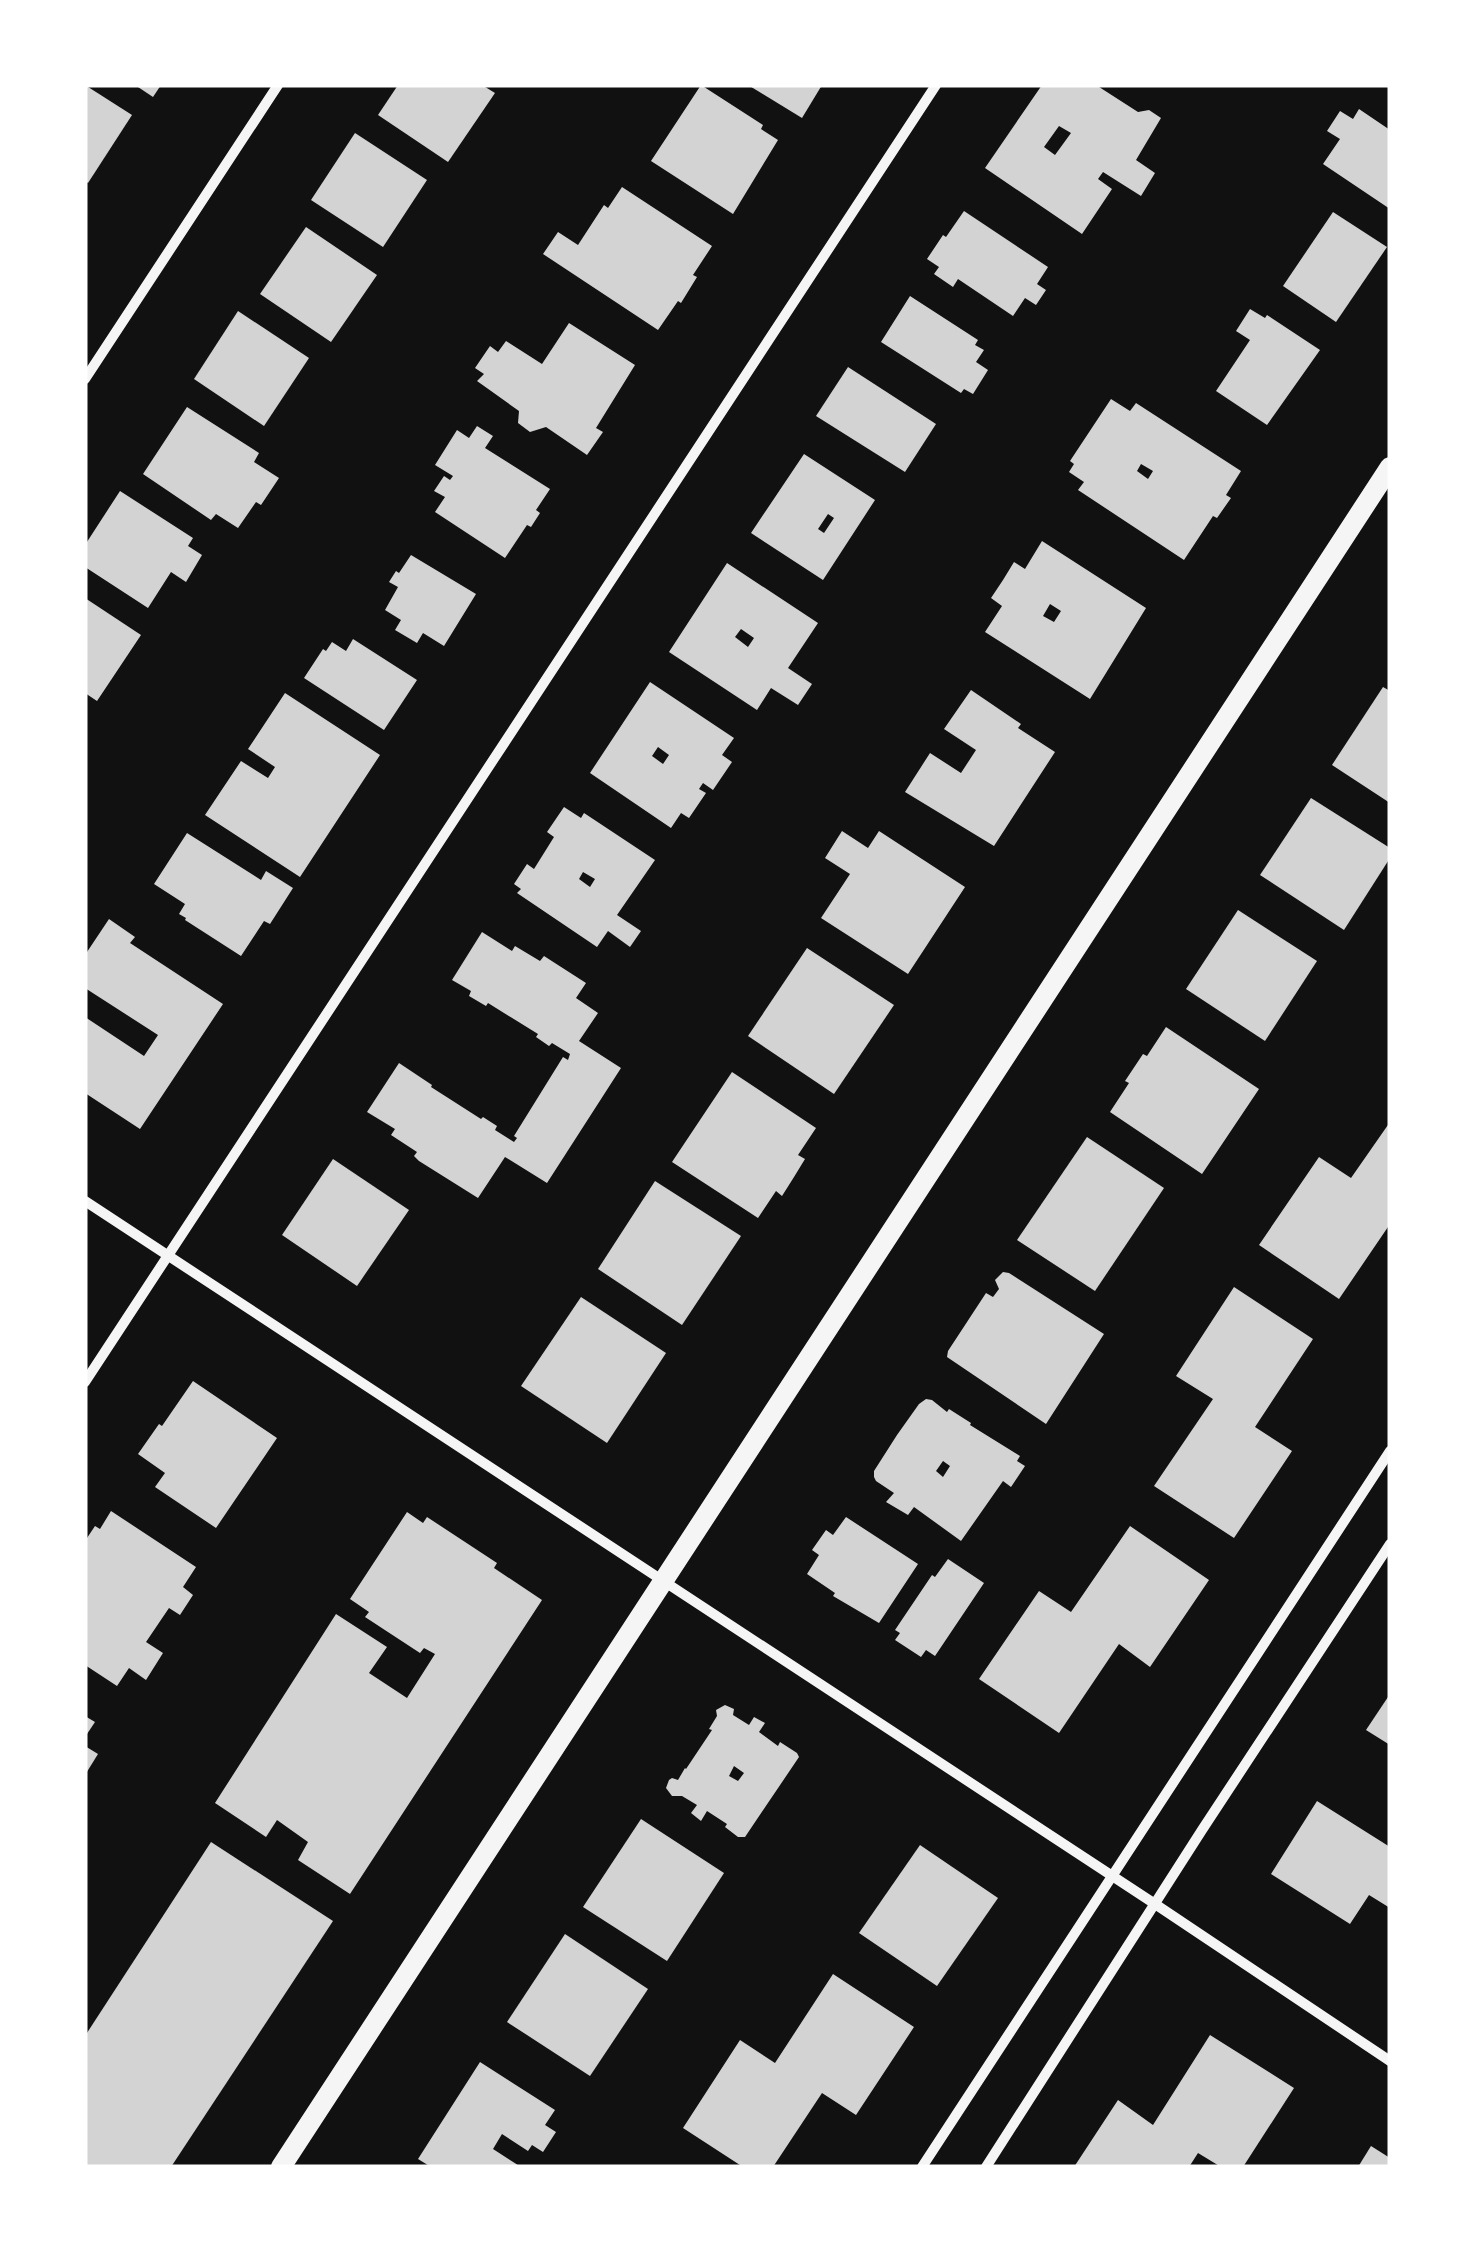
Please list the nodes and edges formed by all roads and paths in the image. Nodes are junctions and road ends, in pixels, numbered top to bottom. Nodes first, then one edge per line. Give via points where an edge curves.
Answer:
1 (278, 85) edge
2 (936, 85) edge
3 (85, 379) edge
4 (1390, 467) edge
5 (85, 1201) edge
6 (168, 1256) junction
7 (85, 1382) edge
8 (1390, 1451) edge
9 (1390, 1544) edge
10 (663, 1582) junction
11 (1112, 1877) junction
12 (1156, 1904) junction
13 (1390, 2061) edge
14 (281, 2167) edge
15 (922, 2167) edge
16 (986, 2167) edge

1 - 3 street
2 - 6 street
4 - 10 main road
5 - 6 street
6 - 7 street
6 - 10 street
8 - 11 street
9 - 12 street
10 - 11 street
10 - 14 main road
11 - 12 street
11 - 15 street
12 - 13 street
12 - 16 street

